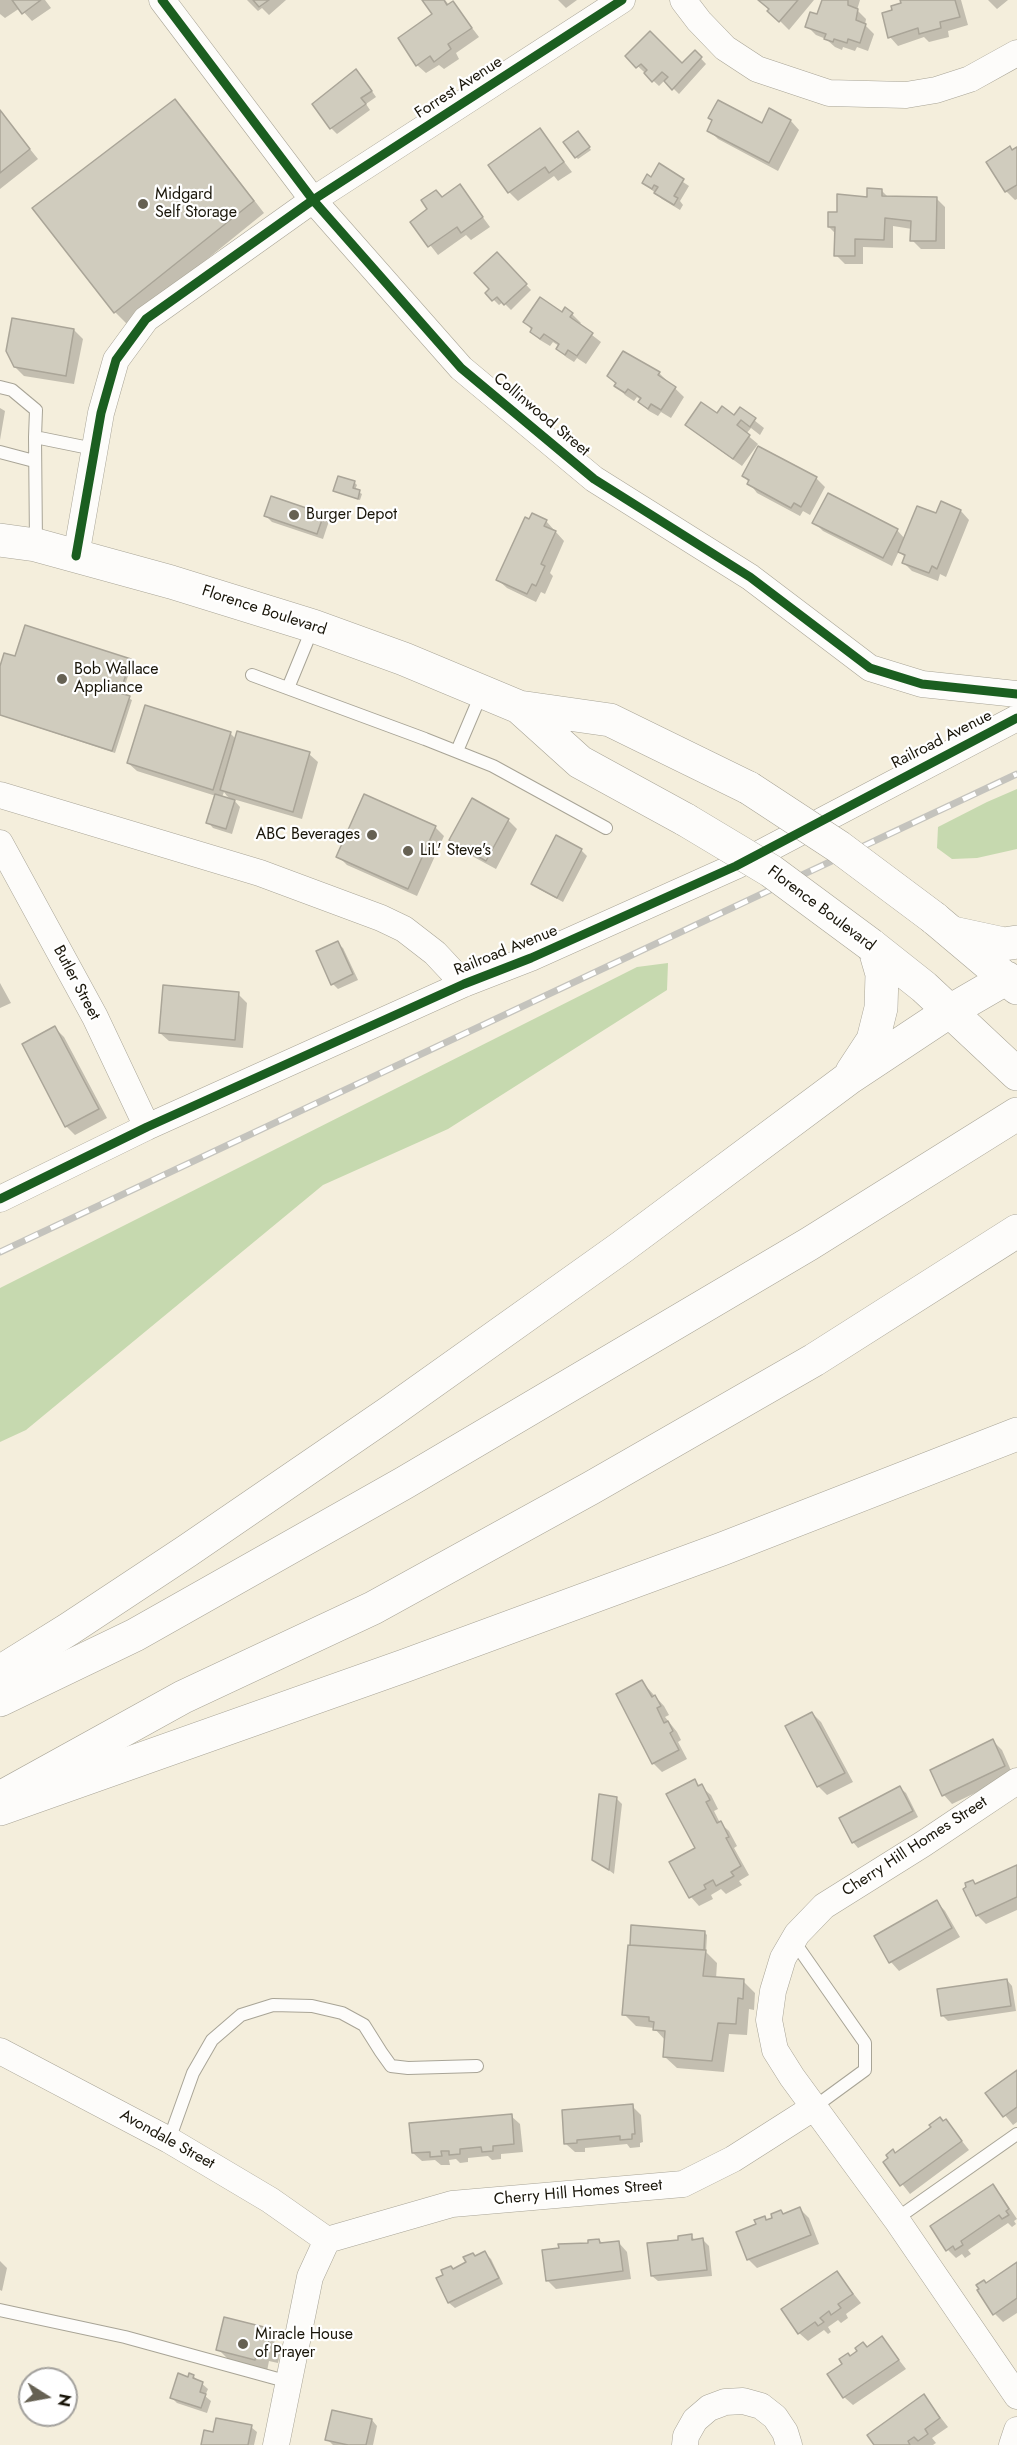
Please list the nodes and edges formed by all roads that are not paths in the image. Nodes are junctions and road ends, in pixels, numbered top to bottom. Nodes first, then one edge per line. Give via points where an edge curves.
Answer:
1 (162, 0) edge
2 (622, 0) edge
3 (683, 0) edge
4 (1017, 53) edge
5 (313, 200) junction
6 (0, 387) edge
7 (35, 437) junction
8 (94, 449) junction
9 (0, 452) edge
10 (34, 461) junction
11 (0, 540) edge
12 (36, 545) junction
13 (76, 556) junction
14 (313, 626) junction
15 (252, 675) dead end
16 (288, 688) junction
17 (482, 691) junction
18 (1017, 694) edge
19 (519, 707) junction
20 (1017, 718) edge
21 (457, 752) junction
22 (0, 795) edge
23 (606, 828) dead end
24 (0, 843) edge
25 (944, 925) junction
26 (1017, 942) edge
27 (873, 948) junction
28 (1014, 979) edge
29 (464, 984) junction
30 (950, 1011) junction
31 (1017, 1074) edge
32 (849, 1078) junction
33 (1017, 1114) edge
34 (147, 1127) junction
35 (0, 1199) edge
36 (1017, 1231) edge
37 (1017, 1434) edge
38 (0, 1672) edge
39 (0, 1700) edge
40 (1017, 1780) edge
41 (0, 1798) edge
42 (0, 1809) edge
43 (794, 1940) junction
44 (0, 2051) edge
45 (477, 2066) dead end
46 (813, 2108) junction
47 (1017, 2134) edge
48 (169, 2140) junction
49 (896, 2219) junction
50 (327, 2240) junction
51 (0, 2310) edge
52 (289, 2382) junction
53 (1017, 2396) edge
54 (1017, 2430) edge
55 (276, 2445) edge
56 (685, 2445) edge
57 (789, 2445) edge
58 (1012, 2445) edge

1 - 5 street, Collinwood Street
2 - 5 street, Forrest Avenue
3 - 4 street via 725,48 758,69 830,93 906,95 936,90 970,79
5 - 8 street, Forrest Avenue via 146,319 116,360
5 - 18 street, Collinwood Street via 461,368 594,479 750,577 870,668 922,684
6 - 7 lane via 12,390 36,410
7 - 8 lane
7 - 10 lane
8 - 13 street, Forrest Avenue
9 - 10 lane
10 - 12 lane
11 - 12 main road, Florence Boulevard
12 - 13 main road, Florence Boulevard
13 - 14 main road, Florence Boulevard
14 - 16 lane
14 - 17 main road, Florence Boulevard
15 - 16 lane
16 - 21 lane
17 - 19 main road, Florence Boulevard
17 - 21 lane
19 - 25 main road, Florence Boulevard, bridge via 610,720 749,788 839,847
19 - 27 main road, Florence Boulevard, bridge via 580,762 771,871
20 - 29 street, Railroad Avenue via 736,866
21 - 23 lane via 493,766
22 - 29 street via 260,873 381,918 404,929 435,953
24 - 34 street, Butler Street via 95,1017
25 - 26 main road via 1004,944
25 - 28 main road, Florence Boulevard
27 - 30 main road, Florence Boulevard
27 - 32 main road via 882,974 881,1008 873,1040
28 - 30 main road
29 - 34 street, Railroad Avenue
30 - 31 main road, Florence Boulevard
30 - 32 main road
32 - 38 main road via 390,1412
33 - 39 main road via 809,1244 404,1483 135,1635
34 - 35 street, Railroad Avenue
36 - 41 main road via 814,1360 591,1488 373,1608 183,1697
37 - 42 main road via 645,1578
40 - 43 street, Cherry Hill Homes Street via 824,1906
43 - 46 street, Cherry Hill Homes Street via 783,1958 769,2020 775,2050
43 - 46 lane via 865,2043 865,2070
44 - 48 street, Avondale Street
45 - 48 lane via 392,2066 364,2025 342,2013 312,2006 273,2005 241,2015 212,2040 193,2073
46 - 49 street, Cherry Hill Homes Street
46 - 50 street, Cherry Hill Homes Street via 733,2159 683,2184 452,2204
47 - 49 lane
48 - 50 street, Avondale Street via 270,2199
49 - 53 street, Cherry Hill Homes Street
50 - 52 street via 310,2277
51 - 52 lane via 125,2337
52 - 55 street
54 - 58 street
56 - 57 street via 695,2420 709,2409 725,2402 743,2401 760,2406 775,2417

